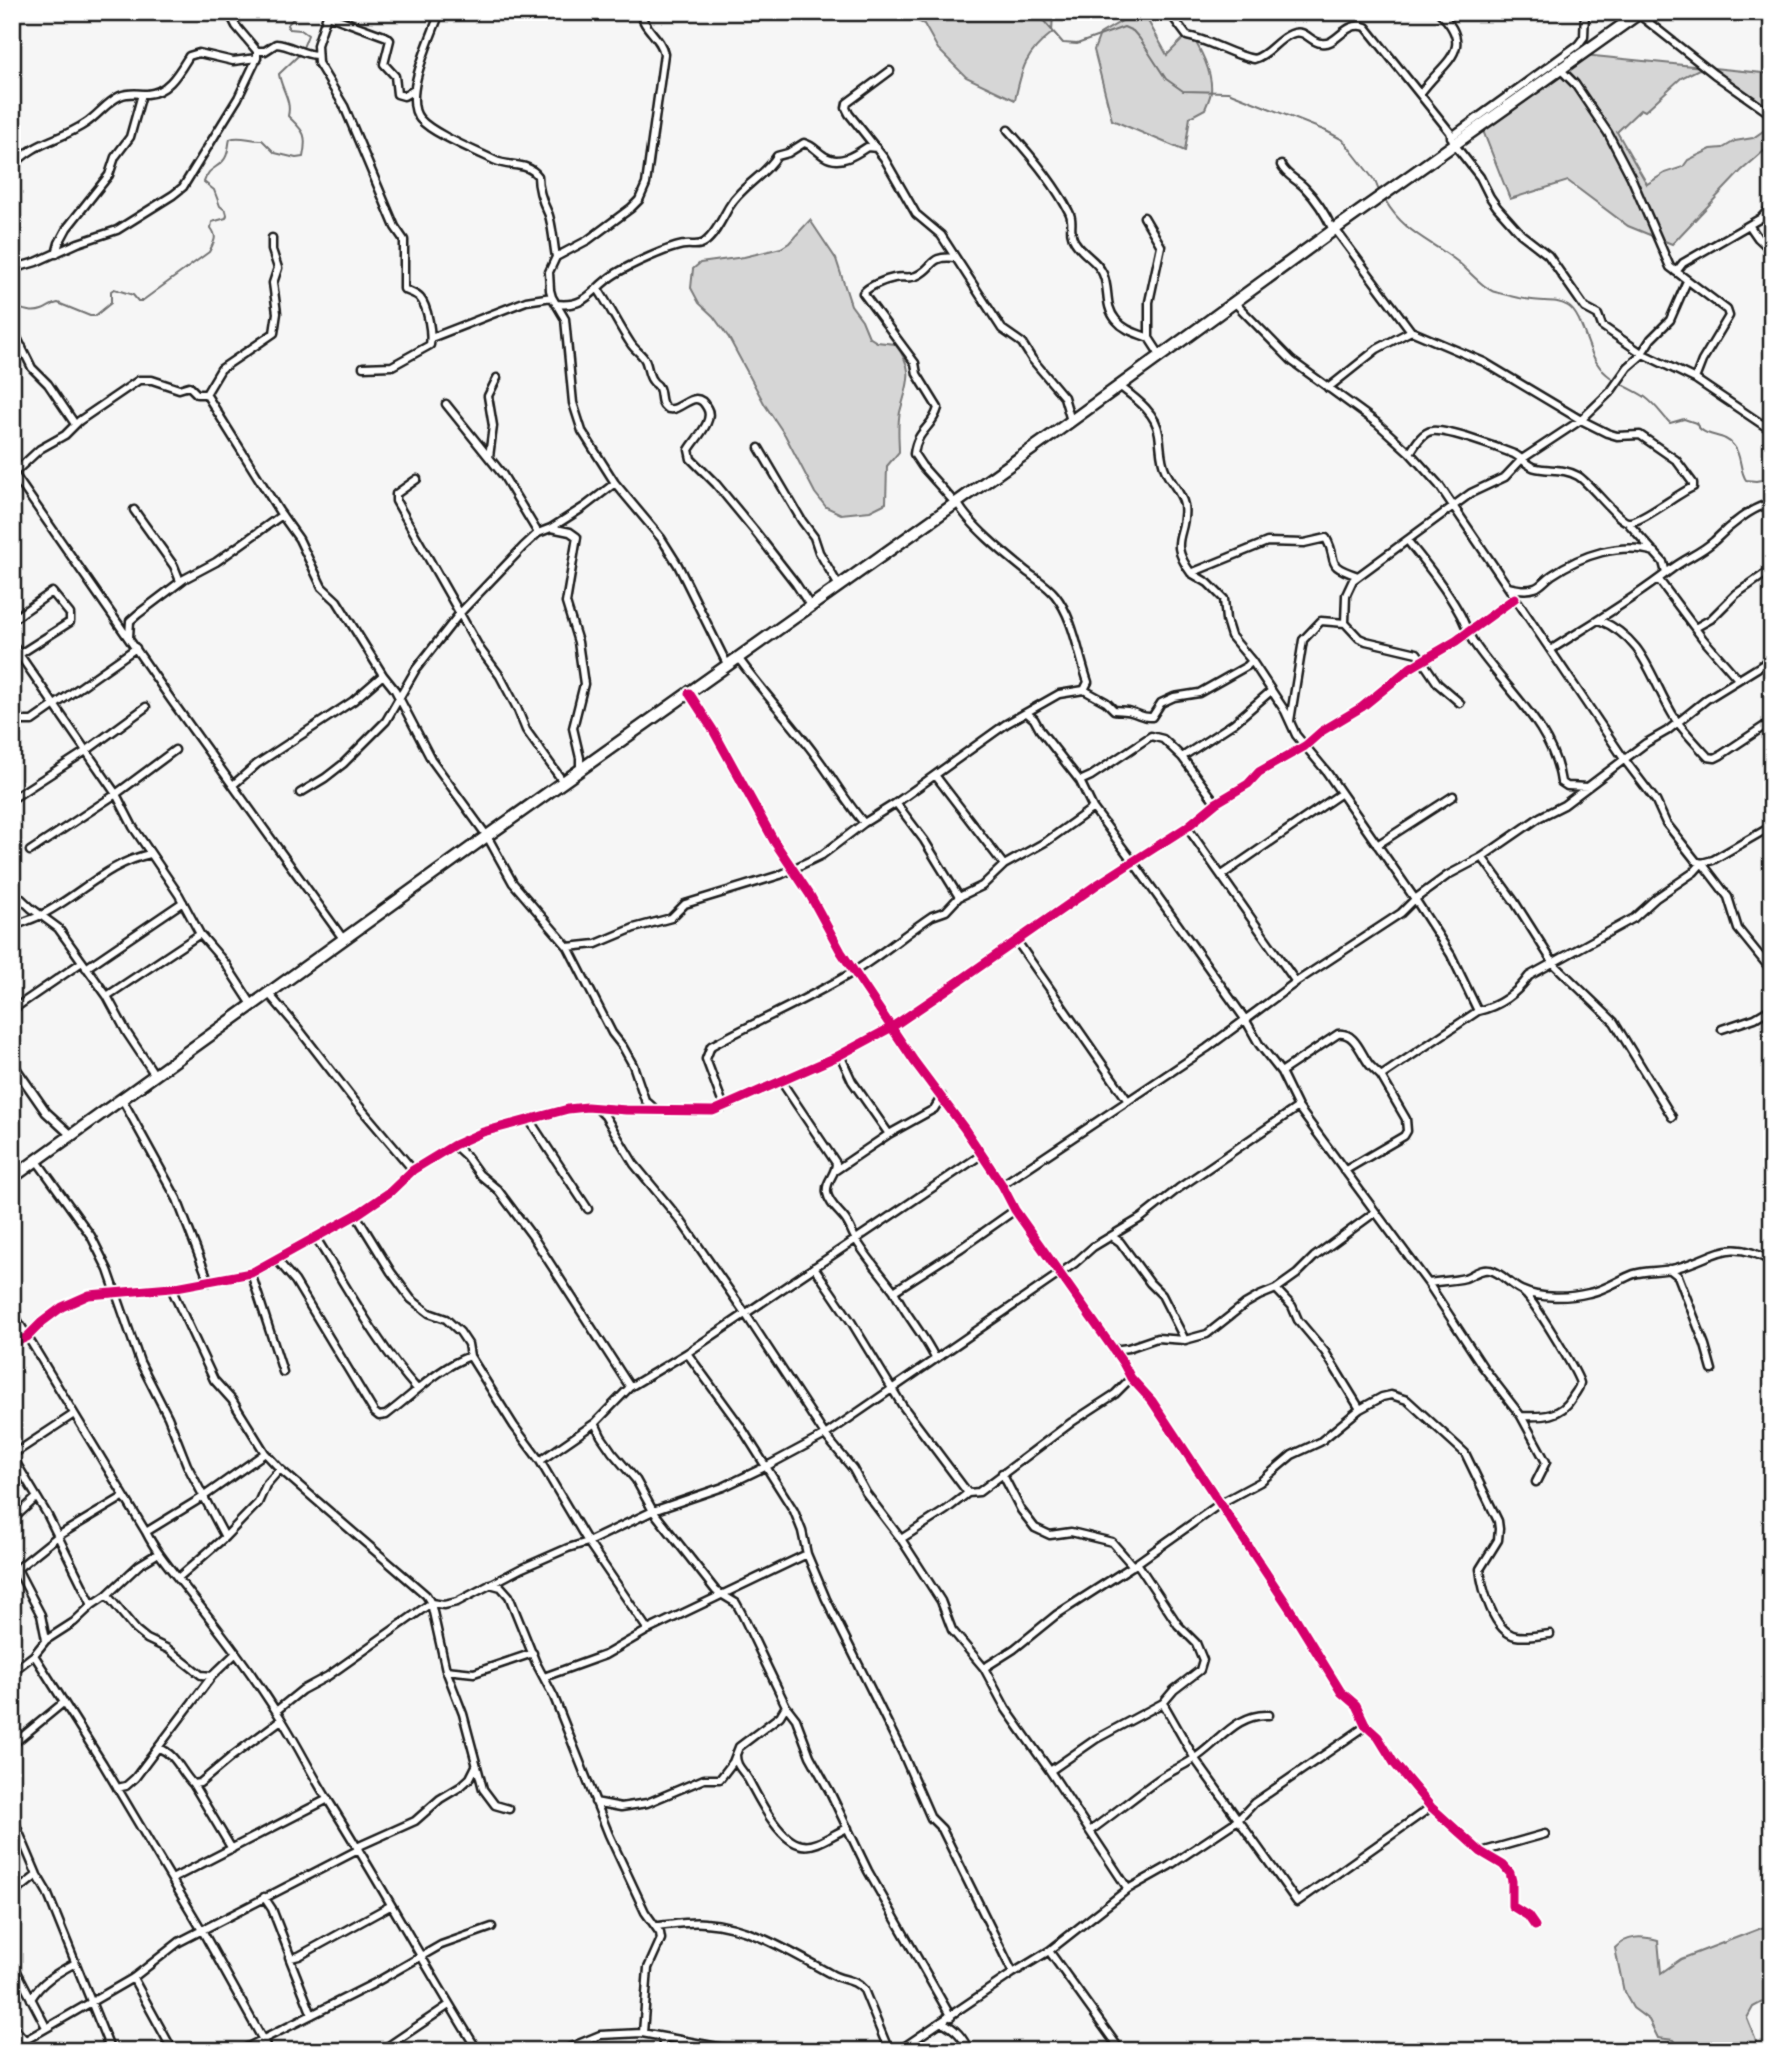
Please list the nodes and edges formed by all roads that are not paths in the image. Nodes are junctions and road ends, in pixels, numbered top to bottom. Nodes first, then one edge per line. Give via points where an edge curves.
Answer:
1 (229, 12) edge
2 (440, 12) edge
3 (640, 12) edge
4 (1169, 12) edge
5 (1439, 12) edge
6 (1585, 12) edge
7 (1639, 13) edge
8 (328, 14) edge
9 (257, 55) junction
10 (316, 55) junction
11 (1560, 69) junction
12 (890, 71) dead end
13 (414, 90) junction
14 (142, 94) junction
15 (1420, 94) junction
16 (1772, 115) edge
17 (1008, 130) dead end
18 (1453, 141) junction
19 (877, 148) junction
20 (1281, 164) dead end
21 (12, 167) edge
22 (1772, 206) edge
23 (1144, 217) dead end
24 (1749, 225) junction
25 (1334, 230) junction
26 (272, 238) dead end
27 (1772, 250) edge
28 (56, 254) junction
29 (556, 257) junction
30 (956, 258) junction
31 (12, 269) edge
32 (1676, 272) junction
33 (1687, 281) junction
34 (598, 289) junction
35 (554, 300) junction
36 (1234, 302) junction
37 (12, 328) edge
38 (1411, 331) junction
39 (431, 338) junction
40 (1149, 338) junction
41 (22, 347) junction
42 (1643, 354) junction
43 (1160, 355) junction
44 (12, 367) edge
45 (363, 367) dead end
46 (497, 378) dead end
47 (1695, 379) junction
48 (1118, 385) junction
49 (1328, 388) junction
50 (206, 394) junction
51 (446, 404) dead end
52 (1772, 417) edge
53 (1581, 420) junction
54 (1071, 421) junction
55 (75, 424) junction
56 (1764, 424) junction
57 (1772, 431) edge
58 (759, 448) dead end
59 (1410, 453) junction
60 (489, 457) junction
61 (1522, 459) junction
62 (13, 472) edge
63 (417, 479) dead end
64 (615, 483) junction
65 (956, 502) junction
66 (1772, 504) edge
67 (1455, 507) junction
68 (134, 510) dead end
69 (282, 515) junction
70 (1627, 523) junction
71 (551, 528) junction
72 (538, 533) junction
73 (1407, 540) junction
74 (1655, 552) junction
75 (1772, 569) edge
76 (1191, 573) junction
77 (1665, 573) junction
78 (1358, 576) junction
79 (1659, 580) junction
80 (180, 581) junction
81 (839, 586) junction
82 (1508, 586) junction
83 (1515, 598) junction
84 (811, 607) junction
85 (460, 613) junction
86 (12, 620) edge
87 (1598, 620) junction
88 (1345, 623) junction
89 (1695, 628) junction
90 (1469, 631) junction
91 (128, 637) junction
92 (12, 644) edge
93 (136, 648) junction
94 (1552, 649) junction
95 (20, 654) junction
96 (739, 659) junction
97 (1772, 659) edge
98 (1252, 661) junction
99 (1424, 661) junction
100 (728, 666) junction
101 (383, 675) junction
102 (1738, 679) junction
103 (1084, 690) junction
104 (1271, 691) junction
105 (689, 693) junction
106 (400, 699) junction
107 (1460, 703) dead end
108 (55, 706) junction
109 (146, 707) dead end
110 (12, 710) edge
111 (1027, 713) junction
112 (1290, 721) junction
113 (1772, 721) edge
114 (1678, 722) junction
115 (1305, 746) junction
116 (175, 750) dead end
117 (86, 751) junction
118 (1182, 757) junction
119 (1624, 759) junction
120 (580, 771) junction
121 (935, 775) junction
122 (1080, 781) junction
123 (564, 783) junction
124 (233, 785) junction
125 (1588, 787) junction
126 (300, 793) dead end
127 (116, 794) junction
128 (1340, 794) junction
129 (1453, 796) dead end
130 (12, 799) edge
131 (896, 803) junction
132 (1216, 803) junction
133 (1093, 808) junction
134 (864, 823) junction
135 (1772, 826) edge
136 (1187, 827) junction
137 (487, 836) junction
138 (1377, 845) junction
139 (30, 851) dead end
140 (150, 854) junction
141 (1482, 857) junction
142 (1134, 863) junction
143 (1702, 863) junction
144 (1004, 865) junction
145 (792, 868) junction
146 (1222, 875) junction
147 (12, 890) edge
148 (959, 897) junction
149 (1415, 899) junction
150 (183, 902) junction
151 (43, 915) junction
152 (12, 927) edge
153 (201, 934) junction
154 (344, 940) junction
155 (1016, 940) junction
156 (568, 947) junction
157 (1554, 964) junction
158 (84, 965) junction
159 (855, 971) junction
160 (1772, 971) edge
161 (1296, 982) junction
162 (269, 994) junction
163 (107, 996) junction
164 (253, 1006) junction
165 (1772, 1008) edge
166 (12, 1010) edge
167 (1478, 1011) junction
168 (1245, 1019) junction
169 (892, 1027) junction
170 (1722, 1029) dead end
171 (839, 1055) junction
172 (12, 1063) edge
173 (1281, 1072) junction
174 (155, 1075) junction
175 (1381, 1076) junction
176 (781, 1081) junction
177 (942, 1096) junction
178 (122, 1099) junction
179 (1128, 1101) junction
180 (724, 1107) junction
181 (1298, 1107) junction
182 (597, 1108) junction
183 (656, 1110) junction
184 (1672, 1117) dead end
185 (530, 1121) junction
186 (890, 1134) junction
187 (71, 1135) junction
188 (454, 1145) junction
189 (981, 1155) junction
190 (37, 1161) junction
191 (413, 1170) junction
192 (836, 1170) junction
193 (1344, 1171) junction
194 (12, 1178) edge
195 (1002, 1185) junction
196 (588, 1209) dead end
197 (1015, 1210) junction
198 (1374, 1213) junction
199 (356, 1215) junction
200 (1113, 1237) junction
201 (316, 1238) junction
202 (855, 1240) junction
203 (277, 1259) junction
204 (1772, 1262) edge
205 (814, 1267) junction
206 (1669, 1269) junction
207 (1059, 1272) junction
208 (251, 1273) junction
209 (209, 1282) junction
210 (1427, 1283) junction
211 (171, 1288) junction
212 (1276, 1289) junction
213 (1520, 1290) junction
214 (894, 1291) junction
215 (114, 1292) junction
216 (12, 1311) edge
217 (745, 1313) junction
218 (27, 1337) junction
219 (1185, 1340) junction
220 (12, 1344) edge
221 (1113, 1350) junction
222 (687, 1353) junction
223 (470, 1356) junction
224 (935, 1358) junction
225 (1712, 1370) dead end
226 (283, 1372) dead end
227 (1131, 1378) junction
228 (630, 1387) junction
229 (891, 1388) junction
230 (417, 1389) junction
231 (1360, 1409) junction
232 (74, 1414) junction
233 (1521, 1416) junction
234 (595, 1423) junction
235 (825, 1435) junction
236 (265, 1453) junction
237 (12, 1455) edge
238 (540, 1461) junction
239 (767, 1466) junction
240 (280, 1469) junction
241 (1002, 1473) junction
242 (1535, 1482) dead end
243 (968, 1493) junction
244 (123, 1497) junction
245 (203, 1497) junction
246 (36, 1498) junction
247 (1221, 1503) junction
248 (653, 1511) junction
249 (12, 1520) edge
250 (146, 1532) junction
251 (58, 1536) junction
252 (225, 1537) junction
253 (901, 1539) junction
254 (588, 1542) junction
255 (157, 1554) junction
256 (807, 1554) junction
257 (1135, 1565) junction
258 (15, 1571) edge
259 (178, 1578) junction
260 (490, 1584) junction
261 (722, 1594) junction
262 (107, 1595) junction
263 (431, 1603) junction
264 (92, 1605) junction
265 (648, 1630) junction
266 (1550, 1634) dead end
267 (46, 1640) junction
268 (236, 1653) junction
269 (533, 1653) junction
270 (34, 1655) junction
271 (984, 1668) junction
272 (446, 1670) junction
273 (12, 1672) edge
274 (212, 1676) junction
275 (544, 1677) junction
276 (63, 1703) junction
277 (1163, 1703) junction
278 (786, 1706) junction
279 (276, 1710) junction
280 (1269, 1715) dead end
281 (281, 1720) junction
282 (1366, 1726) junction
283 (12, 1745) edge
284 (159, 1748) junction
285 (736, 1754) junction
286 (1195, 1759) junction
287 (476, 1766) junction
288 (1050, 1771) junction
289 (193, 1784) junction
290 (117, 1788) junction
291 (328, 1799) junction
292 (595, 1802) junction
293 (1431, 1807) junction
294 (509, 1809) dead end
295 (12, 1816) edge
296 (1238, 1820) junction
297 (848, 1828) junction
298 (1090, 1831) junction
299 (1545, 1834) dead end
300 (357, 1848) junction
301 (232, 1849) junction
302 (1481, 1852) junction
303 (37, 1875) junction
304 (172, 1879) junction
305 (1128, 1889) junction
306 (12, 1895) edge
307 (264, 1897) junction
308 (390, 1906) junction
309 (656, 1926) junction
310 (1535, 1926) dead end
311 (492, 1927) dead end
312 (203, 1932) junction
313 (1049, 1951) junction
314 (422, 1955) junction
315 (289, 1956) junction
316 (12, 1962) edge
317 (75, 1964) junction
318 (1013, 1973) junction
319 (133, 1978) junction
320 (31, 1998) junction
321 (90, 2003) junction
322 (449, 2005) junction
323 (312, 2015) junction
324 (951, 2017) junction
325 (942, 2022) junction
326 (12, 2026) edge
327 (46, 2028) junction
328 (643, 2033) junction
329 (662, 2038) junction
330 (25, 2040) junction
331 (263, 2041) junction
332 (12, 2048) edge
333 (111, 2051) edge
334 (173, 2051) edge
335 (240, 2051) edge
336 (269, 2051) edge
337 (381, 2051) edge
338 (478, 2051) edge
339 (561, 2051) edge
340 (664, 2051) edge
341 (740, 2051) edge
342 (889, 2051) edge
343 (898, 2051) edge
344 (969, 2051) edge
345 (1121, 2051) edge

1 - 9 street
2 - 13 street
3 - 29 street via 646,27 663,44 664,54 646,184 631,208
4 - 15 street via 1187,36 1254,59 1297,32 1326,43 1350,27 1363,25
5 - 15 street via 1458,44
6 - 18 street via 1584,37 1578,44
7 - 11 main road
7 - 16 street
8 - 10 street
8 - 13 street via 387,37 384,64 395,76 397,93 404,96
9 - 10 street via 276,44
9 - 14 street via 233,61 199,53 189,56 160,92
9 - 28 street via 238,98 183,187 117,230
10 - 39 street via 404,240 404,289 420,298
11 - 18 main road
11 - 32 street via 1608,133
12 - 19 street via 846,108
13 - 29 street via 415,109 428,126 495,161 524,165 535,172 549,214
14 - 21 street via 118,97 89,122 36,146
14 - 28 street via 130,137 109,175 67,228
15 - 18 street
17 - 40 street via 1061,197 1071,215 1069,230 1075,242 1104,274 1108,304 1116,320 1127,330
18 - 25 main road
18 - 42 street via 1497,207 1548,255 1585,308 1598,315 1611,334
19 - 30 street via 916,214 941,235
19 - 34 street via 867,147 854,156 833,160 804,144 777,156 771,167 738,195 705,243 683,244 648,258 614,274
20 - 25 street
22 - 24 street
23 - 40 street via 1161,246 1149,302
24 - 27 street
24 - 32 street via 1683,263
25 - 36 main road
25 - 38 street
26 - 50 street via 278,268 273,283 274,333 221,369
28 - 31 street
29 - 35 street via 549,272
30 - 54 street via 1003,329 1023,343 1065,397
30 - 65 street via 935,259 914,278 894,278 863,293 915,363 938,408 918,437 915,454
32 - 33 street
33 - 42 street via 1670,320
33 - 47 street via 1729,316
34 - 35 street via 573,305
34 - 84 street via 645,359 665,407 671,410 692,399 706,405 707,422 689,450 691,459 754,530
35 - 39 street via 526,301
35 - 64 street via 565,319 577,421
36 - 43 main road
36 - 49 street via 1292,361
37 - 41 street
38 - 49 street via 1377,349
38 - 53 street via 1484,362
39 - 45 street via 430,345 392,366
40 - 43 street
41 - 44 street
41 - 55 street via 32,368
42 - 47 street
42 - 53 street
43 - 48 main road
46 - 60 street via 488,396 493,426
47 - 56 street
48 - 54 main road
48 - 76 street via 1154,416 1158,426 1165,471 1184,501 1179,549
49 - 59 street
50 - 55 street via 197,394 189,386 180,389 139,380
50 - 69 street
51 - 60 street
52 - 56 street
53 - 61 street
53 - 70 street via 1618,436 1640,435 1676,460 1693,483
54 - 65 main road
55 - 62 street
56 - 57 street
58 - 81 street
59 - 61 street via 1424,434 1432,431
59 - 67 street
60 - 72 street
61 - 67 street via 1505,477 1471,493
61 - 70 street via 1538,469 1575,474
62 - 91 street
63 - 85 street via 400,490 396,500
64 - 71 street
64 - 100 street via 678,565
65 - 81 main road
65 - 103 street via 977,528 1061,604 1088,682
66 - 77 street via 1735,522 1703,551
67 - 73 street
67 - 82 street
68 - 80 street
69 - 80 street via 216,562
69 - 101 street via 322,587 337,601
70 - 74 street
71 - 72 street
71 - 120 street via 577,537 566,603 584,684 573,728
72 - 85 street
73 - 78 street
73 - 90 street via 1438,579
74 - 77 street
74 - 82 street via 1641,548 1604,551 1565,568 1537,588
75 - 89 street
76 - 78 street via 1267,542 1304,543 1326,537 1333,565
76 - 98 street via 1224,598 1231,636
77 - 79 street
78 - 88 street via 1348,586
79 - 87 street
79 - 89 street
80 - 91 street via 130,621
81 - 84 main road
82 - 83 street
83 - 90 street
83 - 94 street
84 - 96 main road
85 - 106 street via 416,669
85 - 123 street via 500,676 526,730
86 - 95 street via 52,592 70,614 70,622
87 - 94 street
87 - 114 street via 1626,634 1641,652
88 - 99 street via 1359,638 1408,649
88 - 112 street via 1321,621 1305,636
89 - 102 street
90 - 99 street
90 - 125 street via 1543,733 1557,760 1561,782
91 - 93 street
92 - 95 street
93 - 108 street
93 - 124 street
94 - 119 street
95 - 108 street
96 - 100 main road
96 - 134 street
97 - 102 street
98 - 103 street via 1199,693 1161,703 1147,718 1114,710
98 - 104 street
99 - 107 street via 1438,684
99 - 115 street
100 - 105 main road
101 - 106 street
101 - 124 street
102 - 114 street
103 - 111 street via 1059,694
104 - 112 street
104 - 118 street via 1234,723
105 - 120 main road
105 - 145 street
106 - 126 street via 386,721 343,764
106 - 137 street via 431,759
108 - 110 street via 32,722 22,721
108 - 117 street
109 - 117 street
111 - 121 street
111 - 122 street
112 - 115 street
113 - 114 street via 1715,758 1708,757
114 - 119 street
115 - 128 street
115 - 132 street
116 - 127 street
117 - 127 street
117 - 130 street
118 - 122 street via 1163,739 1152,736
118 - 132 street
119 - 125 street
119 - 143 street via 1678,839
120 - 123 main road
121 - 131 street
121 - 144 street
122 - 133 street
123 - 137 main road
124 - 154 street
125 - 141 street
127 - 139 street
127 - 140 street
128 - 138 street
128 - 146 street
129 - 138 street
131 - 134 street
131 - 148 street
132 - 136 street
133 - 142 street
133 - 144 street
134 - 145 street via 822,855
135 - 143 street
136 - 142 street
136 - 146 street
137 - 154 main road
137 - 156 street via 513,883
138 - 149 street
140 - 150 street
140 - 151 street via 118,866
141 - 149 street
141 - 157 street
142 - 155 street
142 - 168 street
143 - 157 street via 1634,918
143 - 160 street via 1728,897 1738,929
144 - 148 street via 982,886
145 - 156 street via 780,876 685,904 671,918 596,944
145 - 159 street
146 - 161 street
147 - 151 street
148 - 159 street via 946,911 932,916
149 - 161 street
149 - 167 street via 1451,954
150 - 153 street
150 - 158 street
151 - 152 street
151 - 158 street
153 - 163 street
153 - 164 street
154 - 162 main road
155 - 169 street
155 - 179 street
156 - 183 street via 611,1033 633,1065 645,1100
157 - 167 street via 1529,976 1497,1006
157 - 184 street via 1614,1022
158 - 163 street
158 - 166 street
159 - 169 street
159 - 180 street via 710,1046 706,1059
161 - 168 street
162 - 164 main road
162 - 191 street
163 - 174 street
164 - 174 main road
165 - 170 street
167 - 175 street
168 - 173 street
168 - 179 street
169 - 171 street
169 - 177 street
171 - 176 street
171 - 186 street
172 - 187 street via 46,1112
173 - 175 street via 1344,1033
173 - 181 street
174 - 178 main road
175 - 193 street via 1406,1119 1407,1131
176 - 180 street
176 - 192 street via 833,1157
177 - 186 street via 934,1109
177 - 189 street
178 - 187 main road
178 - 209 street via 177,1199
179 - 195 street
180 - 183 street via 713,1111
181 - 193 street
181 - 200 street
182 - 183 street
182 - 185 street via 568,1109
182 - 217 street
185 - 188 street via 483,1132
185 - 196 street
186 - 192 street
187 - 190 main road
188 - 191 street
188 - 228 street via 498,1190 533,1237
189 - 195 street
189 - 202 street
190 - 194 main road
190 - 215 street via 91,1236
191 - 199 street
192 - 202 street via 827,1184 827,1194
193 - 198 street
195 - 197 street
197 - 207 street
197 - 214 street
198 - 210 street
198 - 212 street
199 - 201 street
199 - 223 street via 411,1299 460,1332
200 - 207 street
200 - 219 street via 1162,1295
201 - 203 street
201 - 230 street via 379,1339
202 - 205 street
202 - 214 street
203 - 208 street
203 - 230 street via 374,1412 386,1415
204 - 206 street via 1748,1251 1717,1251
205 - 217 street
205 - 229 street
206 - 213 street via 1639,1273 1572,1296
206 - 225 street via 1678,1276
207 - 221 street
207 - 224 street
208 - 209 street
208 - 226 street
209 - 211 street
210 - 213 street via 1465,1278 1486,1269
210 - 233 street
211 - 215 street
211 - 236 street via 214,1380
212 - 219 street via 1245,1304 1208,1334
212 - 231 street via 1325,1352
213 - 233 street via 1530,1298 1580,1383 1569,1405 1548,1417
214 - 224 street
215 - 218 street via 89,1295 62,1307
215 - 245 street
216 - 218 street
217 - 222 street
217 - 235 street
218 - 220 street
218 - 232 street
219 - 221 street via 1157,1338
221 - 227 street
222 - 228 street
222 - 239 street
223 - 230 street
223 - 238 street
224 - 229 street
227 - 241 street
227 - 247 street via 1152,1401
228 - 234 street
229 - 235 street
229 - 243 street
231 - 247 street via 1320,1442 1292,1455 1260,1482
231 - 266 street via 1382,1397 1401,1396 1465,1453 1498,1521 1497,1540 1480,1569 1485,1595 1506,1632 1518,1637
232 - 237 street
232 - 244 street
233 - 242 street via 1546,1462
234 - 238 street
234 - 248 street
235 - 239 street
235 - 253 street
236 - 240 street
236 - 245 street
237 - 246 street
238 - 254 street
239 - 248 street
239 - 256 street via 794,1511
240 - 252 street via 258,1503
240 - 263 street
241 - 243 street via 979,1492
241 - 257 street via 1035,1528 1050,1535 1071,1532 1112,1542
243 - 253 street
244 - 250 street
244 - 251 street
245 - 250 street
245 - 252 street
246 - 249 street
246 - 251 street
247 - 257 street
247 - 282 street
248 - 254 street
248 - 261 street
250 - 255 street
251 - 258 street
251 - 264 street
252 - 259 street
253 - 271 street via 941,1601 952,1630
254 - 260 street
254 - 265 street
255 - 259 street
255 - 262 street
256 - 261 street
256 - 318 street via 931,1818 942,1829
257 - 271 street
257 - 277 street via 1196,1643 1203,1660 1200,1670
258 - 267 street via 41,1615
259 - 268 street
260 - 263 street via 457,1602
260 - 269 street via 509,1596
261 - 265 street
261 - 278 street via 742,1614
262 - 264 street
262 - 274 street via 147,1639 201,1675
263 - 272 street
263 - 279 street
264 - 267 street
265 - 275 street via 604,1655
267 - 270 street
268 - 274 street
268 - 279 street
269 - 272 street via 474,1673
269 - 275 street
270 - 273 street
270 - 276 street
271 - 288 street via 1006,1709
272 - 287 street
274 - 284 street
275 - 292 street
276 - 283 street
276 - 290 street
277 - 286 street
277 - 288 street via 1096,1739
278 - 285 street
278 - 297 street
279 - 281 street
280 - 286 street via 1255,1714 1242,1720
281 - 289 street
281 - 291 street
282 - 293 street
282 - 296 street via 1254,1803
284 - 289 street via 177,1761
284 - 290 street via 135,1778
285 - 292 street via 720,1779 704,1779 647,1803 621,1807
285 - 297 street via 738,1767 757,1799 790,1841 813,1844
286 - 296 street
286 - 298 street via 1156,1780
287 - 294 street via 488,1798
287 - 300 street via 470,1778 415,1821
288 - 298 street
289 - 301 street
290 - 304 street
291 - 300 street
291 - 301 street
292 - 309 street via 645,1912
293 - 296 street via 1297,1902
293 - 302 street
295 - 303 street
296 - 305 street
297 - 324 street
298 - 305 street
299 - 302 street
300 - 307 street
300 - 308 street
301 - 304 street
302 - 310 street via 1510,1873 1512,1906
303 - 306 street
303 - 317 street
304 - 312 street
305 - 313 street
307 - 312 street
307 - 315 street
308 - 314 street
308 - 315 street via 299,1955
309 - 328 street via 661,1939 648,1968
309 - 342 street via 702,1922 731,1926 836,1978 858,1983
311 - 314 street
312 - 319 street via 179,1942
312 - 331 street
313 - 318 street
313 - 345 street
314 - 322 street
314 - 323 street
315 - 323 street
316 - 320 street
317 - 320 street via 48,1979
317 - 321 street
318 - 324 street
319 - 321 street
319 - 334 street
320 - 327 street
321 - 327 street
321 - 333 street
322 - 337 street
322 - 338 street
323 - 331 street
324 - 325 street
325 - 343 street
325 - 344 street via 963,2037
326 - 330 street
327 - 330 street
328 - 329 street
328 - 339 street via 600,2035
329 - 340 street
329 - 341 street
330 - 332 street
331 - 335 street
331 - 336 street

